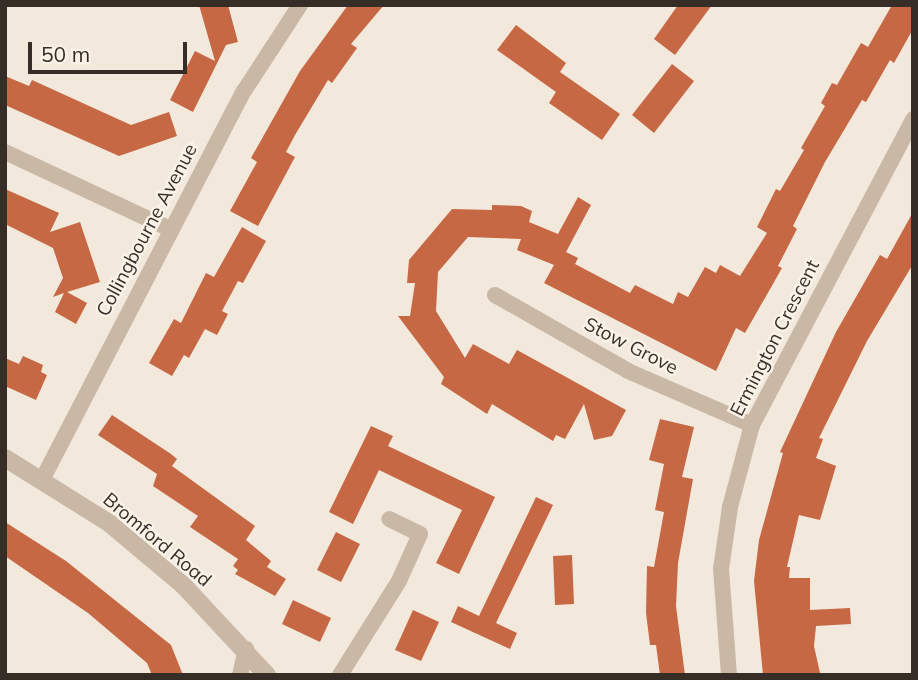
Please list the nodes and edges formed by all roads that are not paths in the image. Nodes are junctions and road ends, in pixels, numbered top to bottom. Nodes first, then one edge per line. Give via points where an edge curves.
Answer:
1 (300, 5) edge
2 (913, 119) edge
3 (5, 152) edge
4 (170, 229) junction
5 (495, 295) dead end
6 (752, 425) junction
7 (5, 457) edge
8 (42, 480) junction
9 (389, 519) dead end
10 (246, 649) junction
11 (240, 675) edge
12 (267, 675) edge
13 (340, 675) edge
14 (729, 675) edge

1 - 4 street, Collingbourne Avenue via 244,91
2 - 6 street, Ermington Crescent
3 - 4 street
4 - 8 street, Collingbourne Avenue
5 - 6 street, Stow Grove via 628,371
6 - 14 street, Ermington Crescent via 730,507 721,569
7 - 8 street, Bromford Road
8 - 10 street, Bromford Road via 109,523 183,585
9 - 13 street via 420,534 399,581
10 - 11 street
10 - 12 street, Bromford Road

